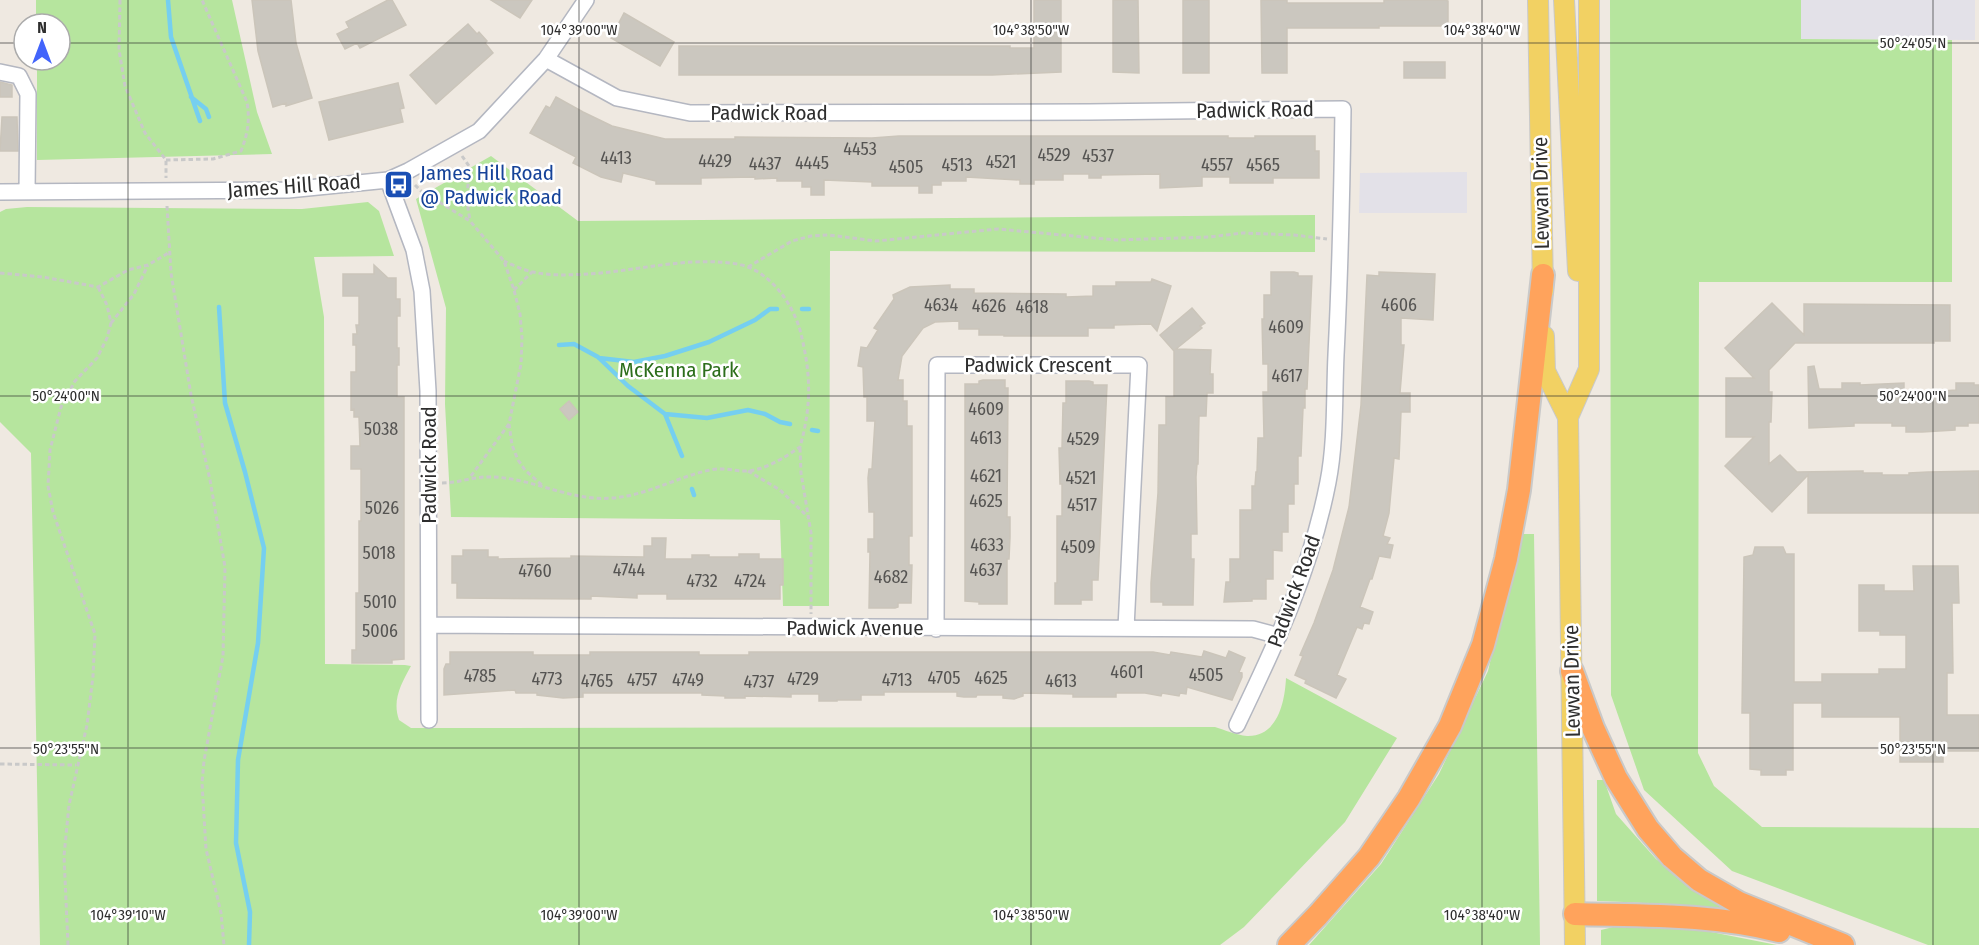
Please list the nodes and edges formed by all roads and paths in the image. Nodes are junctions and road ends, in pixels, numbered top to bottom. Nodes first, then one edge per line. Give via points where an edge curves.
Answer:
1 (120, 0) edge
2 (202, 0) edge
3 (586, 0) edge
4 (1538, 0) edge
5 (1564, 0) edge
6 (1589, 0) edge
7 (546, 59) junction
8 (0, 72) edge
9 (455, 145) junction
10 (166, 160) junction
11 (408, 171) junction
12 (166, 176) dead end
13 (388, 180) junction
14 (0, 192) edge
15 (27, 192) junction
16 (167, 201) dead end
17 (470, 221) junction
18 (1341, 240) junction
19 (170, 252) junction
20 (504, 261) junction
21 (148, 265) junction
22 (748, 267) junction
23 (532, 272) junction
24 (0, 273) edge
25 (1542, 274) junction
26 (98, 287) junction
27 (514, 290) junction
28 (111, 323) junction
29 (1589, 369) junction
30 (1568, 417) junction
31 (509, 424) junction
32 (800, 447) junction
33 (748, 471) junction
34 (471, 477) junction
35 (429, 483) junction
36 (544, 488) junction
37 (808, 518) junction
38 (429, 625) junction
39 (809, 628) junction
40 (1126, 628) junction
41 (936, 629) junction
42 (1279, 636) junction
43 (1572, 671) junction
44 (429, 720) dead end
45 (1237, 725) dead end
46 (0, 764) edge
47 (77, 765) junction
48 (1575, 914) junction
49 (68, 945) edge
50 (224, 945) edge
51 (1289, 945) edge
52 (1575, 945) edge
53 (1829, 945) edge
54 (1843, 945) edge

1 - 10 path via 119,50 125,86 146,133
2 - 10 path via 247,102 248,133 241,151 213,159
3 - 7 street, James Hill Road
4 - 25 main road, Lewvan Drive
5 - 29 main road via 1576,256
6 - 29 main road, Lewvan Drive
7 - 9 street, James Hill Road via 479,131
7 - 18 street, Padwick Road via 617,98 690,113 1343,109
8 - 15 street via 19,76 28,94
9 - 11 street, James Hill Road
9 - 17 path via 469,166
10 - 12 path
11 - 13 street, James Hill Road
11 - 17 path via 421,191
13 - 15 street, James Hill Road via 288,190
13 - 35 street, Padwick Road via 414,250 422,291
14 - 15 street, James Hill Road
16 - 19 path
17 - 20 path
18 - 22 path via 1243,233 1116,240 998,229 876,241 820,236 792,240
18 - 42 street, Padwick Road via 1328,480 1306,569
19 - 21 path
19 - 50 path via 191,395 225,567 223,656 202,783 206,849
20 - 23 path
20 - 27 path
21 - 26 path via 128,270
21 - 28 path via 134,294
22 - 23 path via 709,263 585,274
22 - 32 path via 775,286 798,324 810,396
23 - 27 path
24 - 26 path
25 - 30 main road, Lewvan Drive via 1545,371
25 - 51 highway via 1514,522 1499,591 1479,654 1450,726 1409,798 1369,857
26 - 28 path
27 - 31 path via 520,314 521,363
28 - 47 path via 97,358 75,381 61,407 50,450 48,486 53,512 95,634 87,725
29 - 30 main road, Lewvan Drive
30 - 43 main road, Lewvan Drive
31 - 34 path
31 - 36 path via 518,460
32 - 33 path via 778,462
32 - 37 path
33 - 36 path via 721,468 697,472 639,494 613,498 574,496
33 - 37 path via 780,490
34 - 35 path
34 - 36 path via 493,477
35 - 38 street, Padwick Road
37 - 39 path via 812,533
38 - 39 street, Padwick Avenue
38 - 44 street, Padwick Road
39 - 41 street, Padwick Avenue
40 - 41 street, Padwick Avenue
40 - 41 street, Padwick Crescent via 1139,364 937,365
40 - 42 street, Padwick Avenue via 1253,629
42 - 45 street, Padwick Road
43 - 48 main road, Lewvan Drive
43 - 54 highway via 1616,778 1648,829 1672,857 1699,880 1732,899
46 - 47 path
47 - 49 path via 64,856
48 - 52 main road, Lewvan Drive
48 - 53 highway via 1732,922

